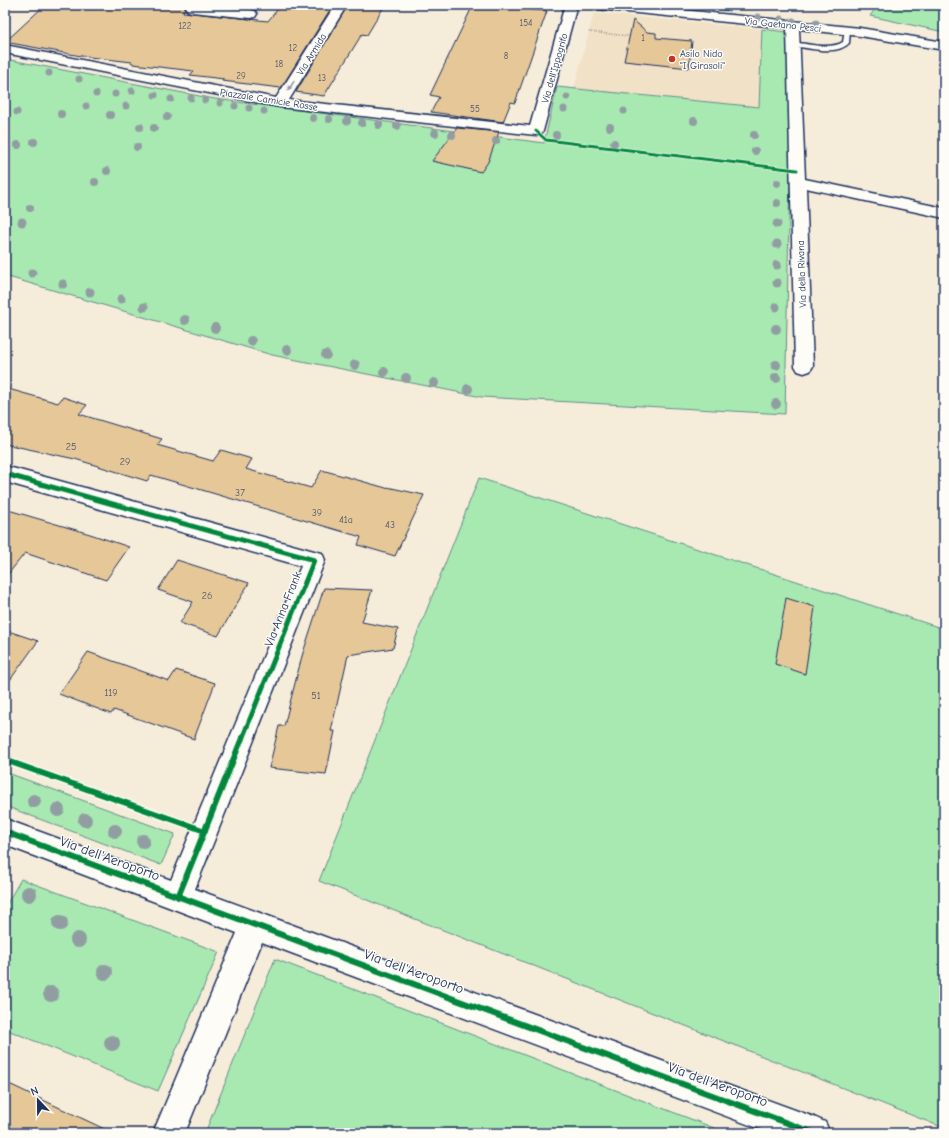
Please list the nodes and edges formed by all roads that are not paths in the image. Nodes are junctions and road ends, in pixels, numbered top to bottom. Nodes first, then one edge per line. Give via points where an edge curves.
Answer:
1 (195, 5) edge
2 (341, 5) edge
3 (572, 5) edge
4 (597, 5) edge
5 (212, 7) edge
6 (251, 14) dead end
7 (793, 25) junction
8 (847, 31) junction
9 (794, 44) junction
10 (944, 46) edge
11 (5, 49) edge
12 (280, 103) junction
13 (536, 131) joint
14 (797, 182) junction
15 (944, 213) edge
16 (804, 366) dead end
17 (5, 474) edge
18 (5, 832) edge
19 (178, 897) junction
20 (255, 925) junction
21 (169, 1133) edge
22 (814, 1133) edge

1 - 5 street via 192,8
2 -> 12 street, Via Armida
3 - 13 street, Via dell'Ippogrifo
4 - 7 street, Via Gaetano Pesci
5 - 6 street
7 - 8 street, Via Gaetano Pesci
7 - 9 street, Via della Rivana
8 - 9 lane via 846,43 841,47
8 - 10 street, Via Gaetano Pesci
9 - 14 street, Via della Rivana
11 - 12 street, Piazzale Camicie Rosse
12 - 13 street, Piazzale Camicie Rosse
14 - 15 street
14 - 16 street, Via della Rivana
17 - 19 street, Via Anna Frank via 314,560
18 - 19 street, Via dell'Aeroporto
19 - 20 street, Via dell'Aeroporto
20 - 21 street
20 - 22 street, Via dell'Aeroporto

